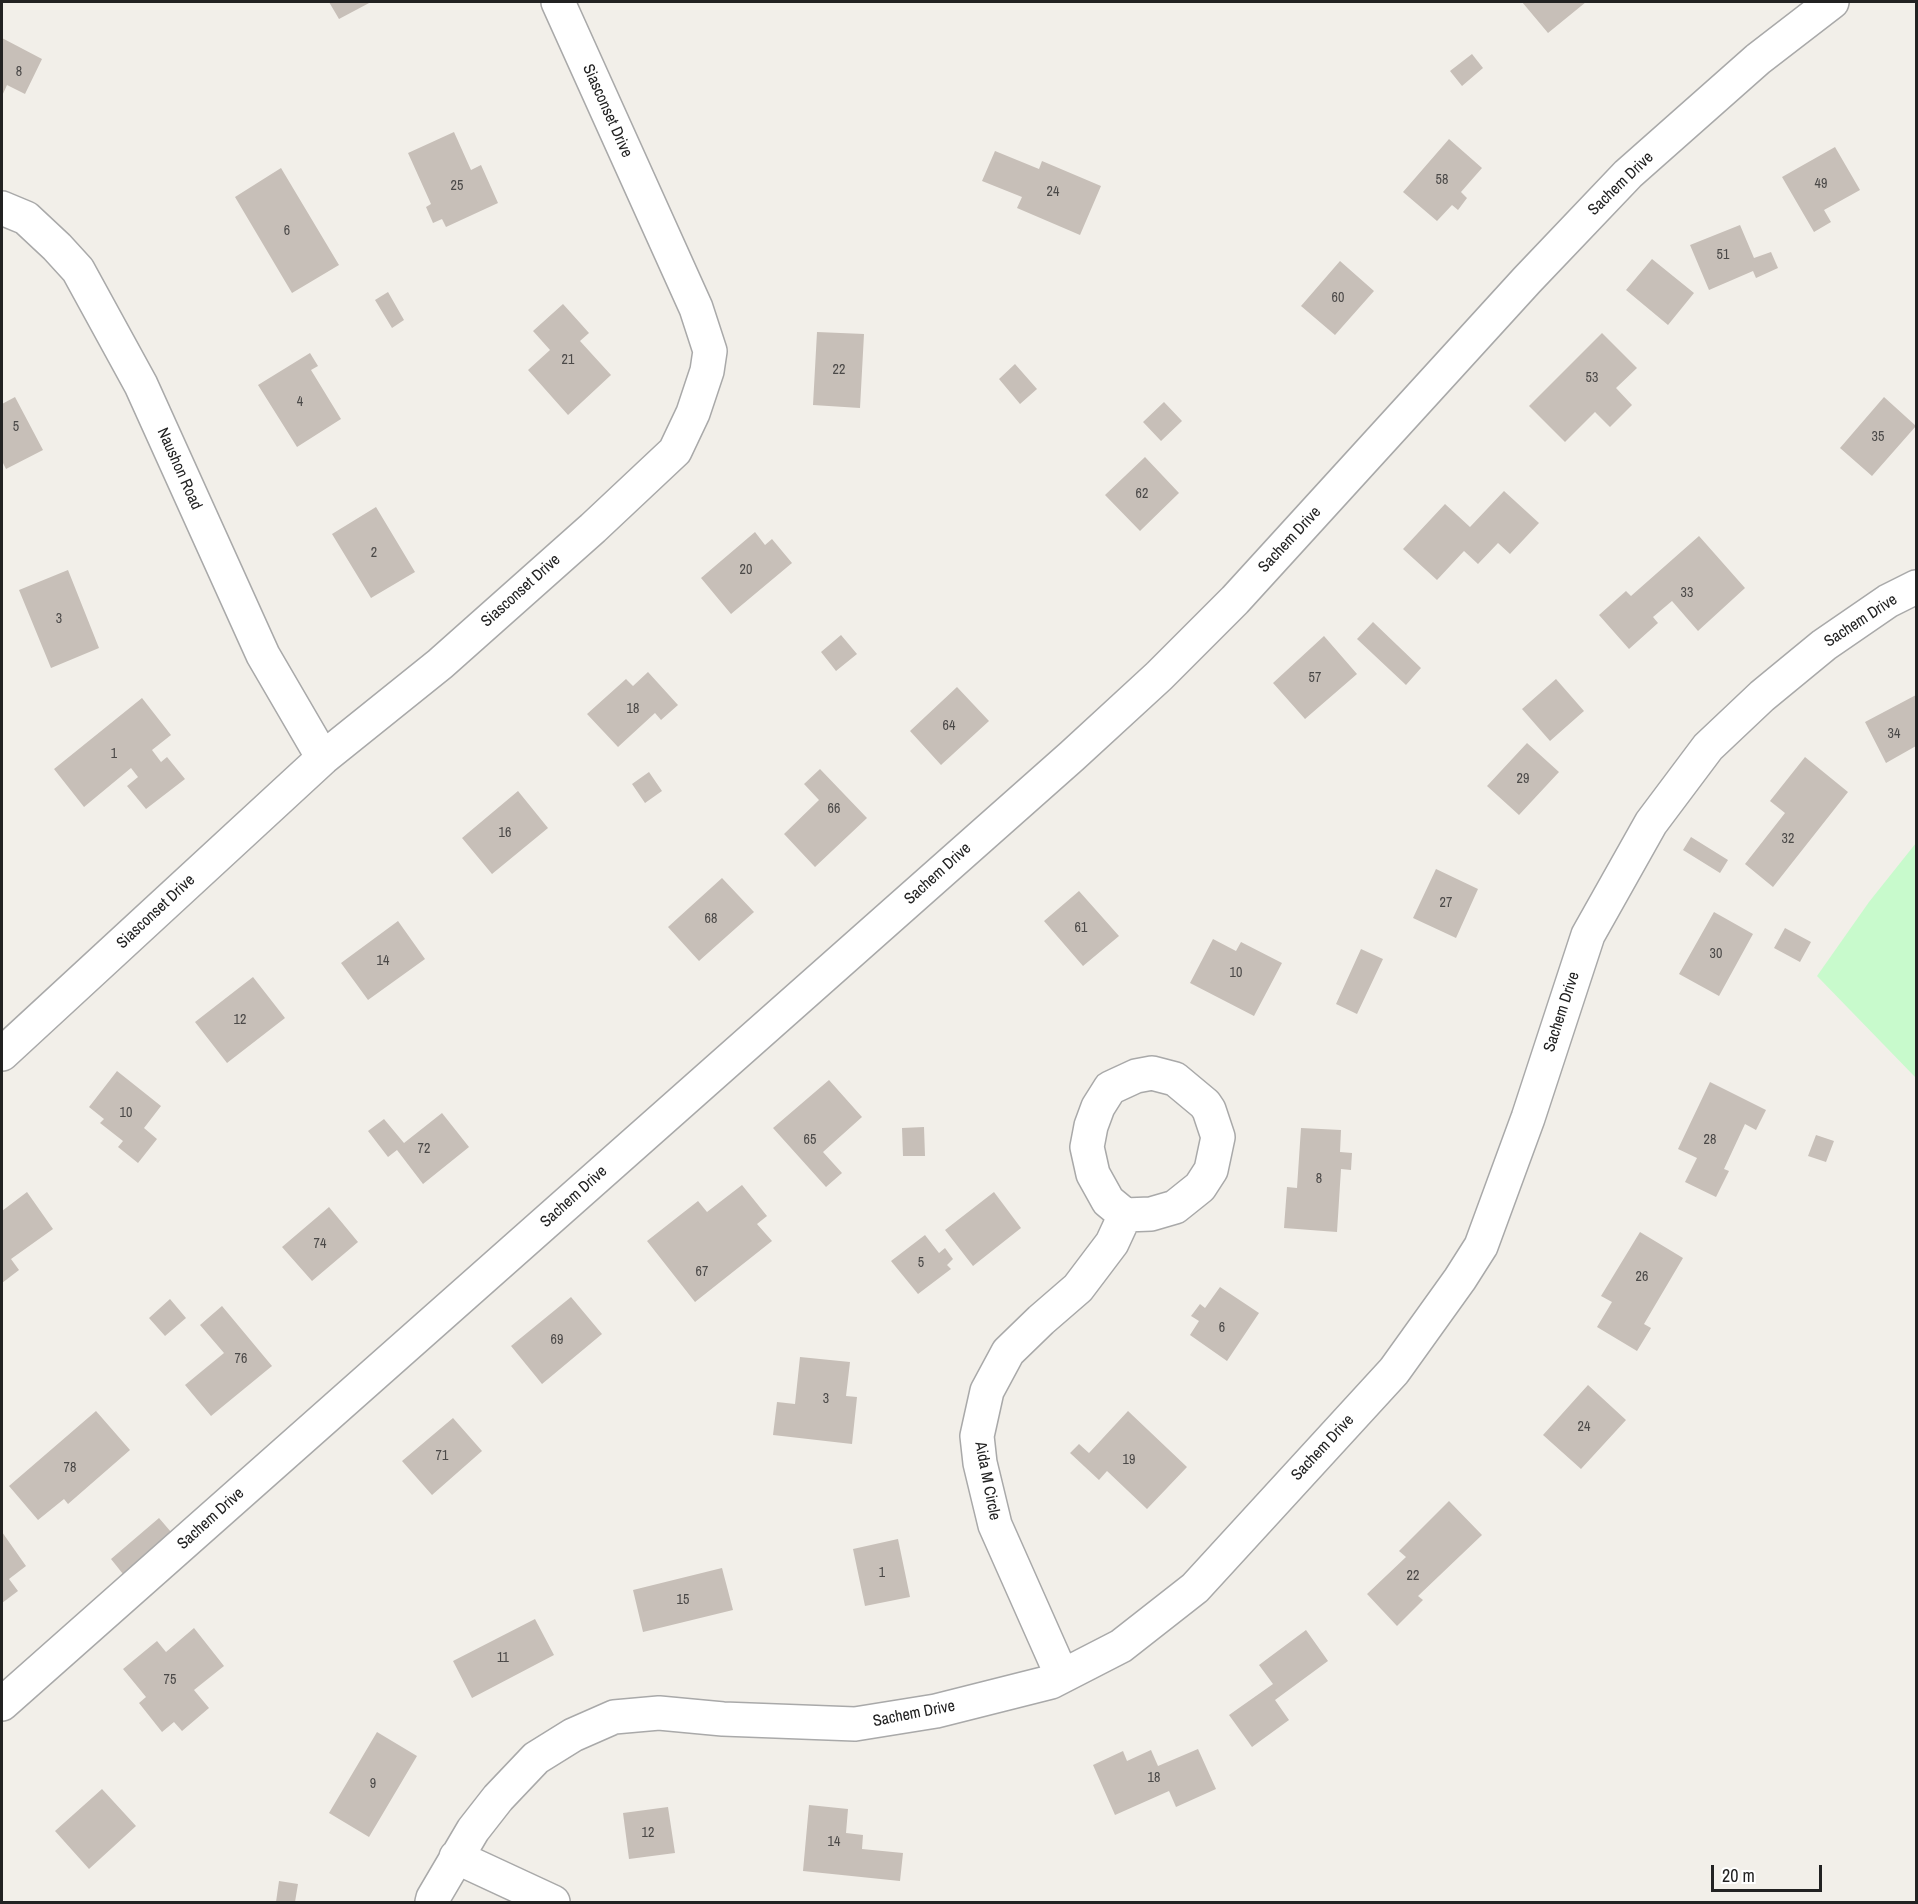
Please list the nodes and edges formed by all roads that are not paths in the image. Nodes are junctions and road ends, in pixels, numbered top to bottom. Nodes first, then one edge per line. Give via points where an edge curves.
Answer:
1 (558, 2) edge
2 (1832, 2) edge
3 (2, 208) edge
4 (1917, 587) edge
5 (323, 758) junction
6 (2, 1054) edge
7 (1125, 1215) junction
8 (1062, 1676) junction
9 (2, 1704) edge
10 (456, 1857) junction
11 (432, 1902) edge
12 (553, 1902) edge

1 - 5 street, Siasconset Drive via 703,326 710,351 707,371 675,451 440,664
2 - 9 street, Sachem Drive via 1758,59 1629,174 1235,600 1072,756
3 - 5 street, Naushon Road via 26,218 78,270 141,385 263,655
4 - 8 street, Sachem Drive via 1888,601 1824,645 1762,696 1708,747 1651,824 1588,936 1481,1246 1394,1371 1194,1588 1121,1646
5 - 6 street, Siasconset Drive
7 - 7 street via 1151,1214 1175,1207 1200,1187 1211,1170 1218,1137 1205,1104 1175,1079 1152,1072 1110,1088 1098,1107 1087,1147 1093,1174 1108,1201
7 - 8 street, Aida M Circle via 1112,1243 1078,1288 1008,1352 987,1391 977,1436 995,1525
8 - 10 street, Sachem Drive via 936,1711 855,1725 659,1713 614,1717 573,1735 536,1758 498,1798
10 - 11 street, Sachem Drive
10 - 12 street

